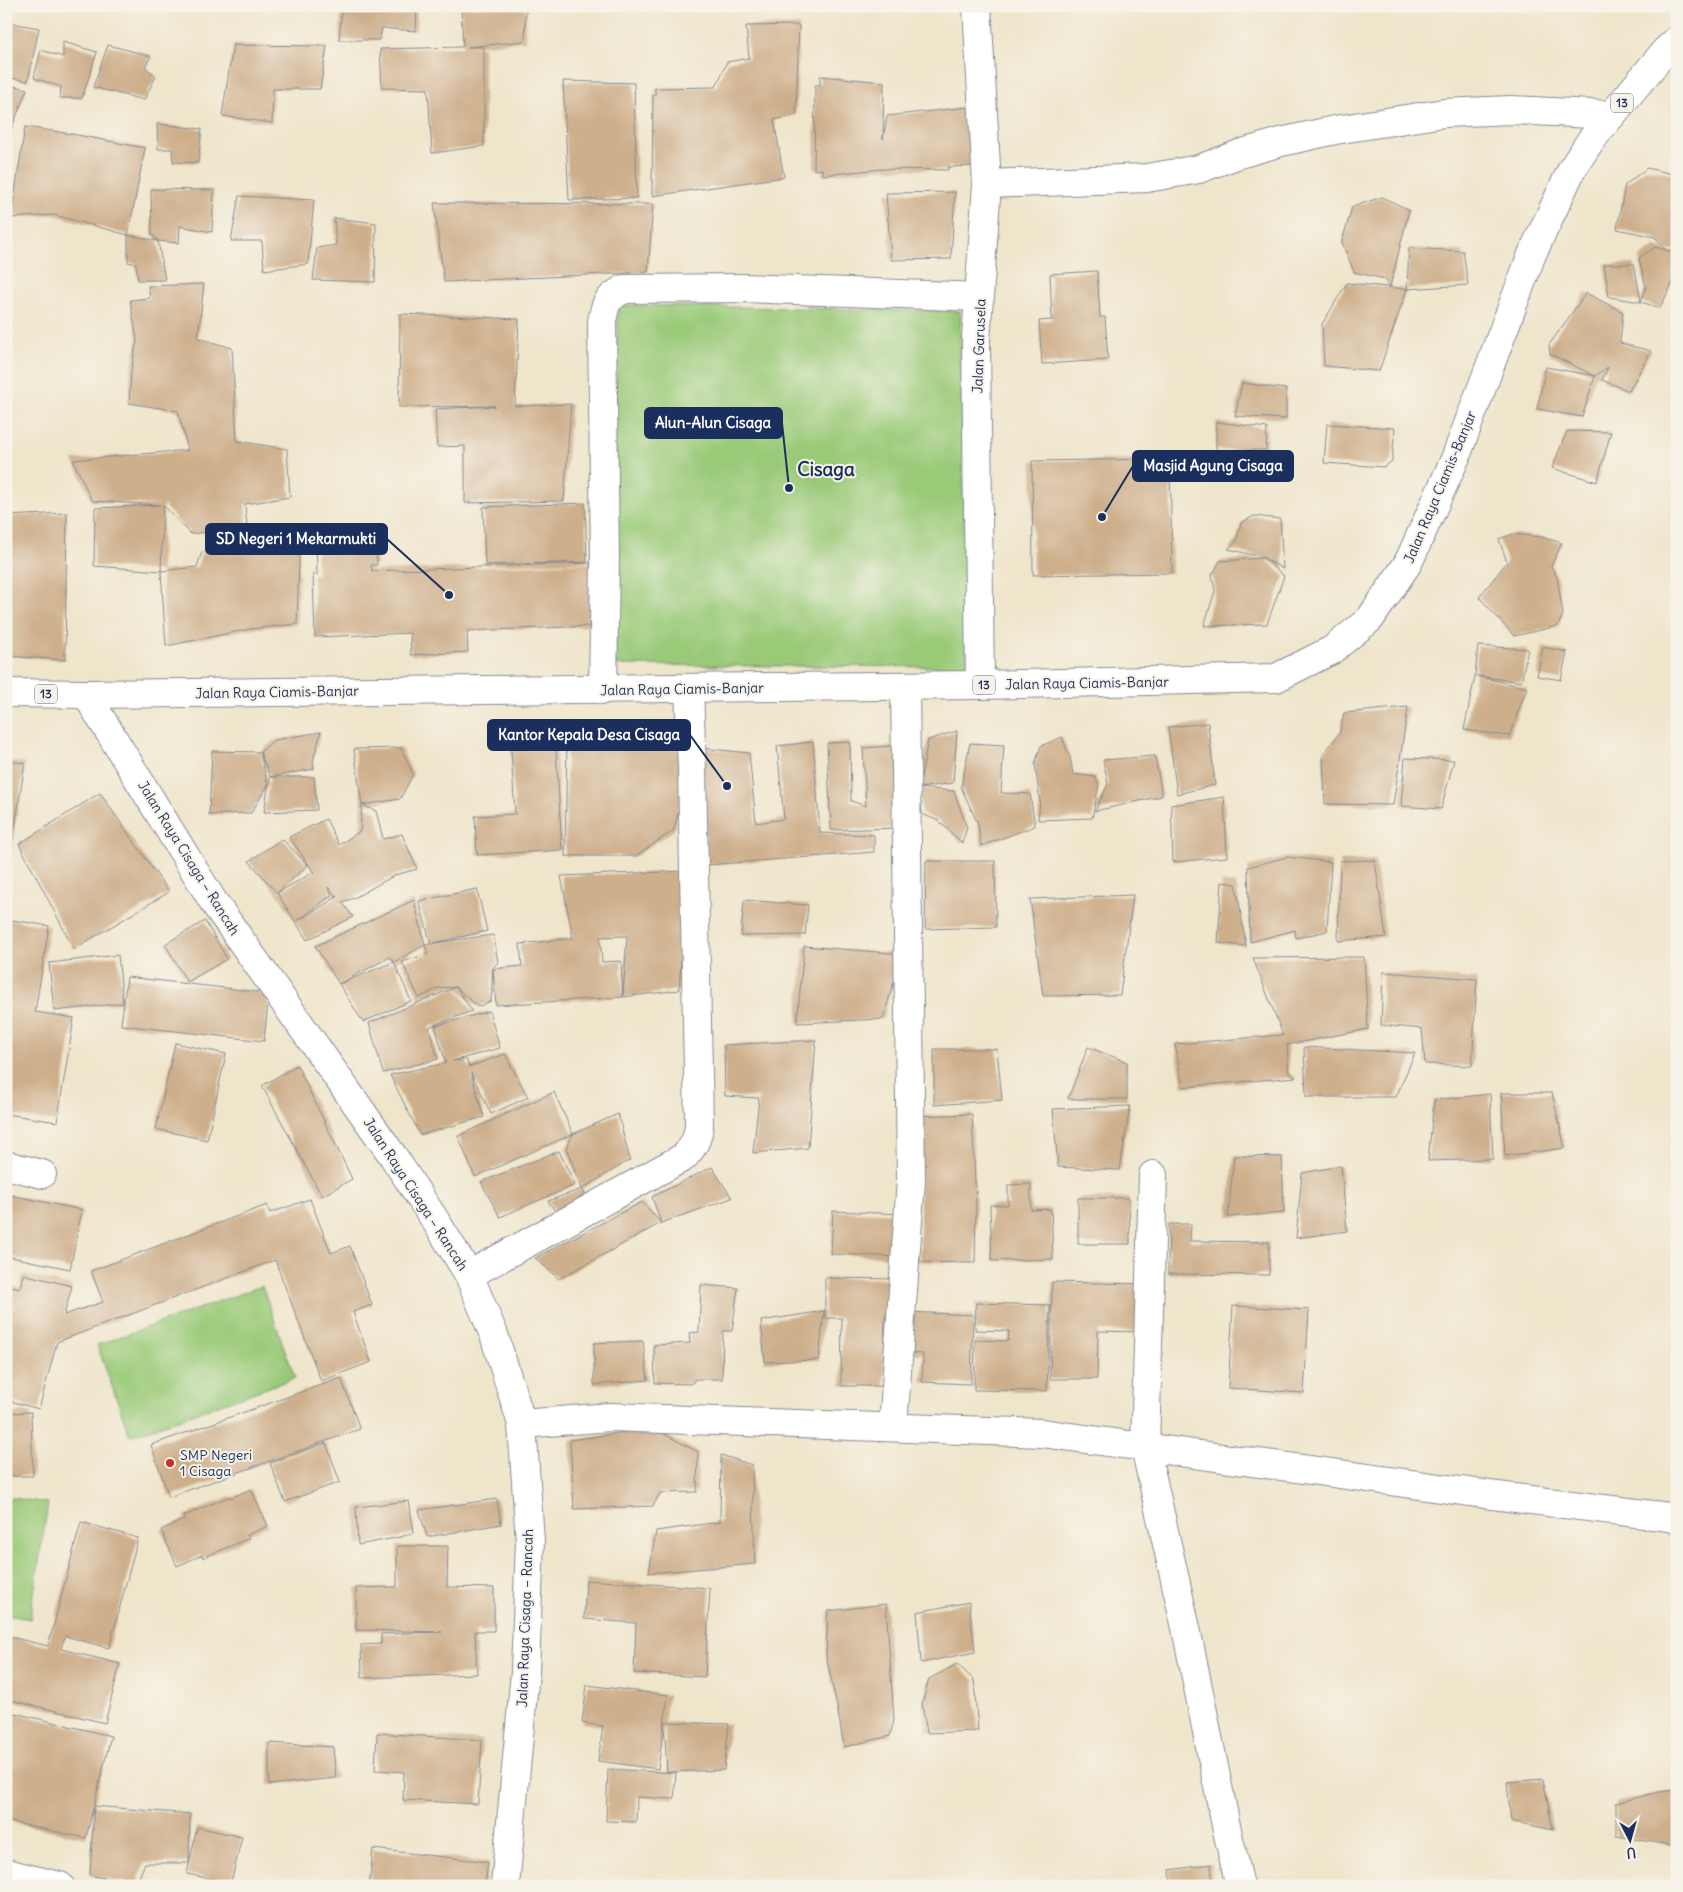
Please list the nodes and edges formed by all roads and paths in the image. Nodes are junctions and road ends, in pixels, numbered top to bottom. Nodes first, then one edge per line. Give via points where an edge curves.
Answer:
1 (977, 6) edge
2 (1677, 40) edge
3 (1612, 115) junction
4 (986, 184) junction
5 (980, 297) junction
6 (980, 685) junction
7 (905, 686) junction
8 (688, 688) junction
9 (603, 690) junction
10 (6, 693) edge
11 (86, 694) junction
12 (6, 1165) edge
13 (42, 1174) dead end
14 (1153, 1175) dead end
15 (469, 1275) junction
16 (522, 1424) junction
17 (893, 1427) junction
18 (1145, 1447) junction
19 (1677, 1518) edge
20 (6, 1874) edge
21 (60, 1886) edge
22 (505, 1886) edge
23 (1240, 1886) edge

1 - 4 main road, Jalan Garusela
2 - 3 main road, Jalan Raya Ciamis-Banjar / 13
3 - 4 main road via 1511,110 1444,113 1335,130 1281,142 1199,168 1147,178
3 - 6 main road, Jalan Raya Ciamis-Banjar / 13 via 1572,169 1556,201 1532,254 1455,458 1408,563 1370,619 1332,650 1276,678
4 - 5 main road, Jalan Garusela
5 - 6 main road, Jalan Garusela via 976,339
5 - 9 main road via 744,288 624,289 605,303 602,322
6 - 7 main road, Jalan Raya Ciamis-Banjar / 13
7 - 8 main road, Jalan Raya Ciamis-Banjar / 13
7 - 17 main road via 911,1180
8 - 9 main road, Jalan Raya Ciamis-Banjar / 13
8 - 15 main road via 698,1138 684,1157
9 - 11 main road, Jalan Raya Ciamis-Banjar / 13
10 - 11 main road, Jalan Raya Ciamis-Banjar / 13
11 - 15 main road, Jalan Raya Cisaga – Rancah via 213,901 393,1156
12 - 13 main road
14 - 18 main road
15 - 16 main road, Jalan Raya Cisaga – Rancah via 494,1335
16 - 17 main road via 610,1417
16 - 22 main road, Jalan Raya Cisaga – Rancah via 530,1541 526,1663
17 - 18 main road via 1042,1433
18 - 19 main road
18 - 23 main road
20 - 21 main road

